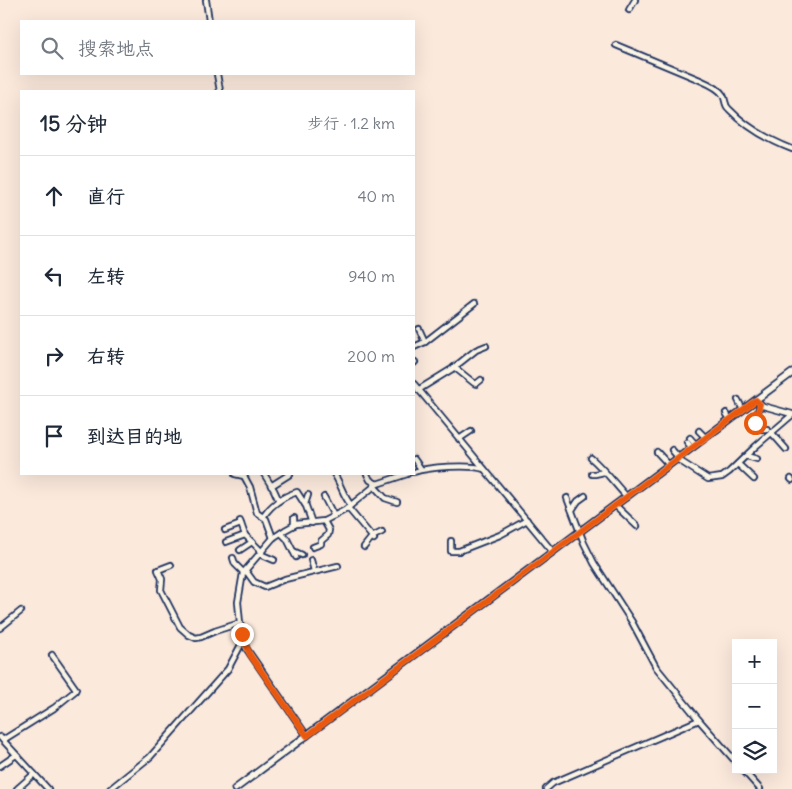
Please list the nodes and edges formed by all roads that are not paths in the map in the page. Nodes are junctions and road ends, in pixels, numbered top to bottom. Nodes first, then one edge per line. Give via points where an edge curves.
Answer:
1 (206, 0) edge
2 (636, 0) edge
3 (629, 10) dead end
4 (209, 20) edge
5 (616, 45) dead end
6 (217, 75) edge
7 (220, 90) edge
8 (792, 149) edge
9 (474, 304) dead end
10 (419, 329) dead end
11 (426, 342) junction
12 (486, 346) dead end
13 (415, 347) edge
14 (454, 367) junction
15 (792, 373) edge
16 (481, 380) dead end
17 (415, 386) edge
18 (418, 390) junction
19 (738, 400) dead end
20 (758, 402) junction
21 (743, 410) junction
22 (726, 413) dead end
23 (792, 414) edge
24 (730, 419) junction
25 (471, 431) dead end
26 (699, 431) dead end
27 (769, 431) junction
28 (706, 438) junction
29 (459, 439) junction
30 (689, 440) dead end
31 (694, 447) junction
32 (786, 449) dead end
33 (672, 450) dead end
34 (657, 452) dead end
35 (746, 456) junction
36 (591, 458) dead end
37 (678, 458) junction
38 (757, 459) dead end
39 (415, 460) edge
40 (738, 464) junction
41 (669, 465) junction
42 (421, 469) junction
43 (486, 469) junction
44 (415, 472) edge
45 (604, 472) junction
46 (592, 474) dead end
47 (244, 475) edge
48 (262, 475) edge
49 (265, 475) edge
50 (288, 475) edge
51 (335, 475) edge
52 (368, 475) edge
53 (404, 475) edge
54 (258, 478) dead end
55 (754, 480) dead end
56 (375, 485) junction
57 (271, 486) junction
58 (338, 491) dead end
59 (344, 493) junction
60 (308, 495) dead end
61 (585, 496) dead end
62 (324, 497) dead end
63 (626, 497) junction
64 (567, 498) dead end
65 (279, 501) junction
66 (397, 502) dead end
67 (306, 504) junction
68 (615, 505) junction
69 (349, 507) junction
70 (572, 510) junction
71 (334, 516) junction
72 (263, 517) junction
73 (294, 518) dead end
74 (324, 520) junction
75 (527, 520) junction
76 (312, 523) junction
77 (294, 526) junction
78 (637, 526) dead end
79 (225, 530) dead end
80 (382, 532) dead end
81 (579, 532) junction
82 (281, 533) junction
83 (245, 535) junction
84 (273, 538) junction
85 (325, 538) junction
86 (373, 538) junction
87 (451, 541) dead end
88 (226, 542) dead end
89 (252, 542) junction
90 (327, 545) dead end
91 (313, 547) dead end
92 (364, 547) dead end
93 (240, 550) dead end
94 (292, 550) junction
95 (553, 552) junction
96 (261, 553) junction
97 (302, 555) dead end
98 (296, 557) dead end
99 (233, 558) dead end
100 (274, 560) dead end
101 (311, 560) dead end
102 (171, 565) dead end
103 (338, 566) dead end
104 (314, 571) junction
105 (245, 572) junction
106 (21, 611) dead end
107 (240, 623) junction
108 (0, 628) edge
109 (243, 641) junction
110 (52, 655) dead end
111 (692, 702) dead end
112 (687, 706) junction
113 (699, 720) junction
114 (307, 736) junction
115 (2, 739) edge
116 (16, 754) junction
117 (732, 757) edge
118 (0, 766) edge
119 (34, 774) junction
120 (747, 774) edge
121 (17, 789) edge
122 (48, 789) edge
123 (110, 789) edge
124 (235, 789) edge
125 (546, 789) edge
126 (760, 789) edge

1 - 4 street
2 - 3 street
5 - 8 street via 706,83 722,93 727,108 746,123 766,138
6 - 7 street
9 - 11 street
10 - 11 street
11 - 13 street
12 - 14 street
14 - 16 street via 476,384
14 - 18 street
15 - 20 street
17 - 18 street
18 - 29 street
19 - 21 street
20 - 21 street
20 - 23 street
20 - 27 street via 755,423
21 - 24 street
22 - 24 street
23 - 27 street
24 - 28 street
25 - 29 street
26 - 28 street
27 - 32 street
27 - 35 street
28 - 31 street
29 - 43 street
30 - 31 street
31 - 37 street
33 - 37 street
34 - 41 street
35 - 38 street
35 - 40 street
36 - 45 street
37 - 40 street via 710,480 726,474
37 - 41 street
39 - 42 street
40 - 55 street
41 - 63 street
42 - 43 street
42 - 44 street
43 - 75 street
45 - 46 street
45 - 63 street
47 - 72 street via 257,513
48 - 54 street
49 - 57 street
50 - 57 street
51 - 59 street
52 - 56 street
53 - 56 street
56 - 66 street via 385,498
56 - 69 street
57 - 65 street
58 - 59 street
59 - 69 street
60 - 67 street
61 - 70 street
62 - 71 street
63 - 68 street
64 - 70 street
65 - 67 street via 297,492
65 - 72 street
67 - 76 street
68 - 78 street
68 - 81 street
69 - 71 street
69 - 86 street
70 - 81 street
71 - 74 street
72 - 84 street
73 - 77 street
74 - 76 street
74 - 85 street via 329,532
75 - 87 street via 460,551 451,551
75 - 95 street
76 - 77 street
77 - 82 street
79 - 83 street via 240,523
80 - 86 street
81 - 95 street
81 - 112 street via 595,566 632,622 651,659
82 - 84 street
82 - 94 street
83 - 88 street
83 - 89 street
84 - 96 street
85 - 90 street
85 - 91 street
86 - 92 street
89 - 93 street
89 - 96 street
94 - 97 street
94 - 98 street
95 - 114 street
96 - 100 street
96 - 105 street
99 - 105 street
101 - 104 street
102 - 107 street via 158,570 162,579 160,589 185,632 200,638
103 - 104 street
104 - 105 street via 263,587
105 - 107 street via 238,602
106 - 108 street
107 - 109 street
109 - 114 street
109 - 123 street via 228,669 150,757
110 - 115 street via 75,691 54,708
111 - 112 street
112 - 113 street
113 - 117 street
113 - 125 street via 553,783
114 - 124 street
115 - 116 street
116 - 118 street
116 - 119 street
119 - 121 street
119 - 122 street
120 - 126 street

